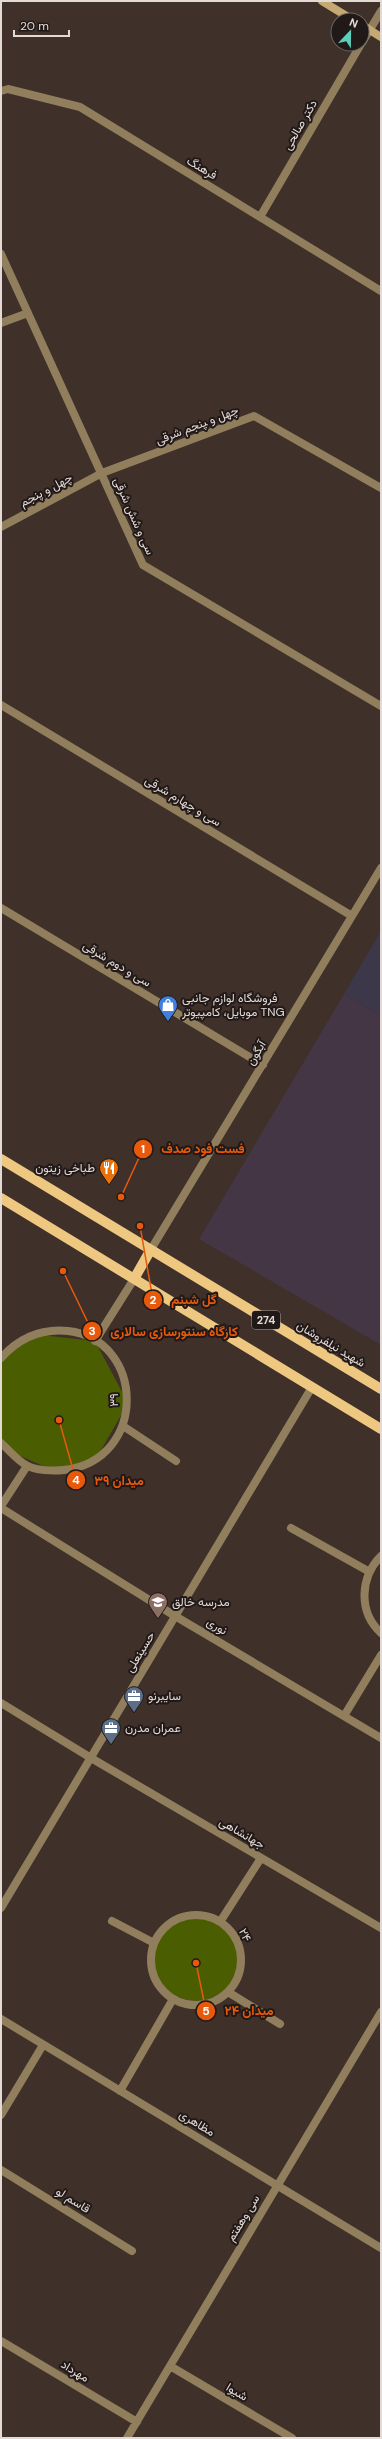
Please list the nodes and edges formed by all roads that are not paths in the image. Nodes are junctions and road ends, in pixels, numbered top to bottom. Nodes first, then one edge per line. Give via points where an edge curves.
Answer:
1 (322, 1) edge
2 (381, 11) edge
3 (341, 12) edge
4 (370, 30) joint
5 (381, 36) edge
6 (357, 52) edge
7 (1, 91) edge
8 (260, 217) junction
9 (1, 254) edge
10 (381, 291) edge
11 (28, 313) junction
12 (1, 323) edge
13 (102, 473) junction
14 (381, 488) edge
15 (1, 527) edge
16 (1, 705) edge
17 (381, 706) edge
18 (381, 868) edge
19 (1, 908) edge
20 (352, 916) junction
21 (263, 1065) junction
22 (1, 1159) edge
23 (1, 1198) edge
24 (150, 1251) junction
25 (134, 1279) junction
26 (96, 1341) junction
27 (1, 1358) edge
28 (312, 1387) junction
29 (381, 1389) edge
30 (123, 1426) junction
31 (381, 1429) edge
32 (1, 1443) edge
33 (176, 1461) dead end
34 (27, 1466) junction
35 (1, 1507) edge
36 (291, 1528) dead end
37 (381, 1556) edge
38 (368, 1571) junction
39 (175, 1616) junction
40 (381, 1633) edge
41 (381, 1655) edge
42 (1, 1703) edge
43 (344, 1716) junction
44 (381, 1738) edge
45 (91, 1758) junction
46 (261, 1858) junction
47 (1, 1908) edge
48 (112, 1920) dead end
49 (220, 1922) junction
50 (381, 1928) edge
51 (154, 1943) junction
52 (228, 1992) junction
53 (174, 1999) junction
54 (381, 2012) edge
55 (1, 2020) edge
56 (280, 2024) dead end
57 (43, 2045) junction
58 (120, 2091) junction
59 (1, 2115) edge
60 (1, 2170) edge
61 (277, 2186) junction
62 (381, 2248) edge
63 (132, 2251) dead end
64 (1, 2341) edge
65 (170, 2366) junction
66 (137, 2422) junction
67 (127, 2438) edge
68 (292, 2438) edge

1 - 3 main road
2 - 4 street, دکتر صالحی
4 - 5 main road
6 - 8 street, دکتر صالحی
7 - 8 street, فرهنگ via 8,89 80,107
8 - 10 street, فرهنگ
9 - 11 street, سی و شش شرقی
11 - 12 street
11 - 13 street, سی و شش شرقی
13 - 14 street, چهل و ‍پنجم شرقی via 254,416
13 - 15 street, چهل و پنجم
13 - 17 street, سی و شش شرقی via 143,565
16 - 20 street, سی و چهارم شرقی
18 - 20 street, آبگون
19 - 21 street, سی و دوم شرقی
20 - 21 street, آبگون
21 - 24 street, آبگون
22 - 24 main road, شهید نیلفروشان / 274
23 - 25 main road
24 - 25 main road
24 - 29 main road, شهید نیلفروشان / 274
25 - 26 street
25 - 28 main road
26 - 27 street, ۳۹ via 75,1332 53,1330 32,1334 12,1345
26 - 30 street, ۳۹ via 113,1357 125,1379 128,1402
28 - 31 main road
28 - 39 street, حسینعلی
30 - 33 street
30 - 34 street, ۳۹ via 112,1445 96,1459 76,1468 55,1471
32 - 34 street
34 - 35 street
35 - 39 street, نوری
36 - 38 street
37 - 38 street
38 - 40 street via 364,1595 367,1613
39 - 43 street, نوری
39 - 45 street, حسینعلی
41 - 43 street
42 - 45 street, جهانشاهی
43 - 44 street, نوری
45 - 46 street, جهانشاهی
45 - 47 street, حسینعلی
46 - 49 street
46 - 50 street, جهانشاهی
48 - 51 street
49 - 51 street, ۲۴ via 208,1916 195,1914 182,1917 170,1922
49 - 52 street, ۲۴ via 231,1930 238,1942 241,1955 238,1975
51 - 53 street, ۲۴ via 151,1955 156,1980 163,1991
52 - 53 street, ۲۴ via 216,2001 202,2005 187,2004
52 - 56 street
53 - 58 street
54 - 61 street, سی وهفتم
55 - 57 street, مظاهری
57 - 58 street, مظاهری
57 - 59 street
58 - 61 street, مظاهری
60 - 63 street, قاسم لو
61 - 62 street, مظاهری
61 - 65 street, سی وهفتم
64 - 66 street, مهرداد
65 - 66 street, سی وهفتم
65 - 68 street, شیوا
66 - 67 street, سی وهفتم

